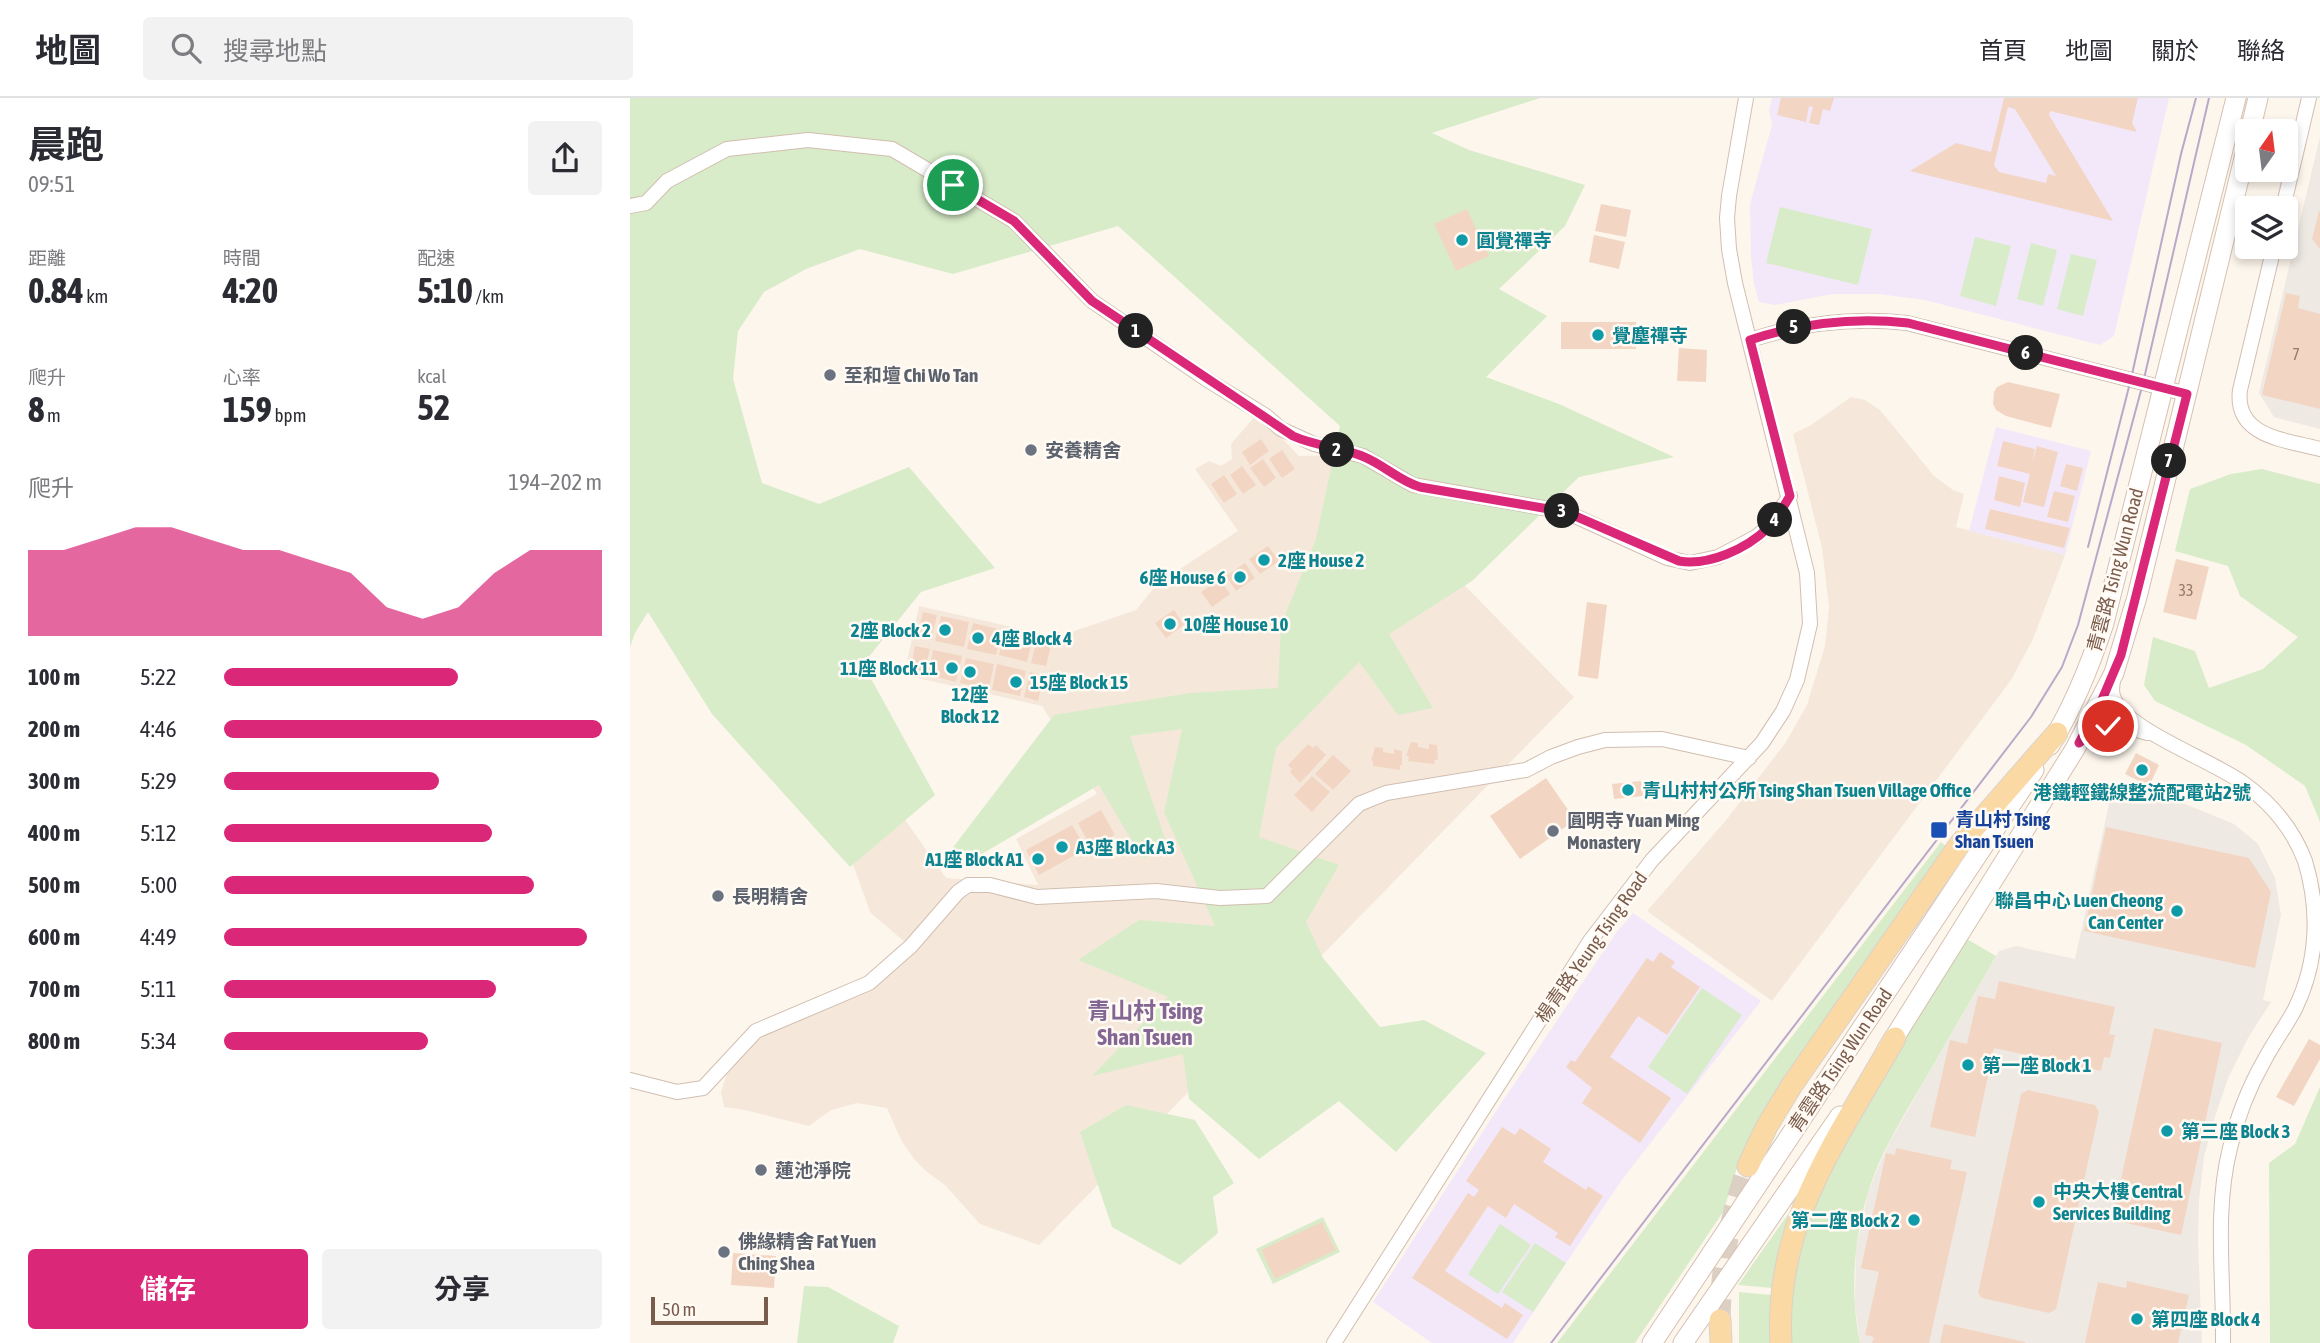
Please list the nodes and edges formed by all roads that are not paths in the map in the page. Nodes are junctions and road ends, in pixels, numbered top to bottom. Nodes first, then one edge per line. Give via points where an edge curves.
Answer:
1 (1746, 98) edge
2 (2236, 98) edge
3 (2258, 98) edge
4 (2309, 98) edge
5 (2253, 119) edge
6 (2238, 182) edge
7 (2286, 196) edge
8 (630, 206) edge
9 (2271, 259) edge
10 (1750, 340) junction
11 (2162, 387) junction
12 (2187, 394) junction
13 (2320, 449) edge
14 (1790, 496) junction
15 (2114, 673) junction
16 (2057, 733) junction
17 (2158, 737) junction
18 (2079, 743) junction
19 (1749, 758) junction
20 (1895, 1038) junction
21 (630, 1080) edge
22 (1748, 1166) tunnel mouth
23 (1720, 1320) tunnel mouth
24 (1334, 1343) edge
25 (1652, 1343) edge
26 (1683, 1343) edge
27 (1721, 1343) edge
28 (1781, 1343) edge
29 (2222, 1343) edge

1 - 10 street, 楊青路 Yeung Tsing Road via 1727,232
2 - 11 main road, 青雲路 Tsing Wun Road
3 - 5 main road
4 - 7 street
6 - 12 main road, 青雲路 Tsing Wun Road
8 - 14 street via 646,203 667,181 727,149 808,140 892,149 1014,221 1092,301 1281,429 1314,444 1363,456 1408,483 1566,512 1667,558 1690,563 1718,557 1756,537
9 - 13 street via 2240,390 2240,408 2248,423 2262,433
10 - 11 street via 1828,321 1908,323
10 - 14 street, 楊青路 Yeung Tsing Road
11 - 12 street
11 - 16 main road, 青雲路 Tsing Wun Road via 2104,623 2083,682
12 - 15 main road, 青雲路 Tsing Wun Road
14 - 19 street, 楊青路 Yeung Tsing Road via 1807,573 1810,624 1790,696
15 - 17 street via 2112,695 2118,706
15 - 18 main road, 青雲路 Tsing Wun Road
16 - 22 main road via 1961,844 1792,1085
16 - 25 main road, 青雲路 Tsing Wun Road
17 - 18 street via 2108,726
17 - 29 street via 2232,775 2271,807 2299,847 2315,906 2310,974 2246,1097 2225,1168
18 - 20 main road, 青雲路 Tsing Wun Road
19 - 21 street via 1662,739 1605,740 1560,753 1526,770 1386,793 1359,804 1267,896 1220,898 1156,891 1037,897 990,885 968,885 869,983 756,1031 703,1088 677,1092
19 - 24 street, 楊青路 Yeung Tsing Road via 1651,860 1603,922
20 - 26 main road, 青雲路 Tsing Wun Road
20 - 28 main road via 1800,1213 1783,1278
23 - 27 main road

